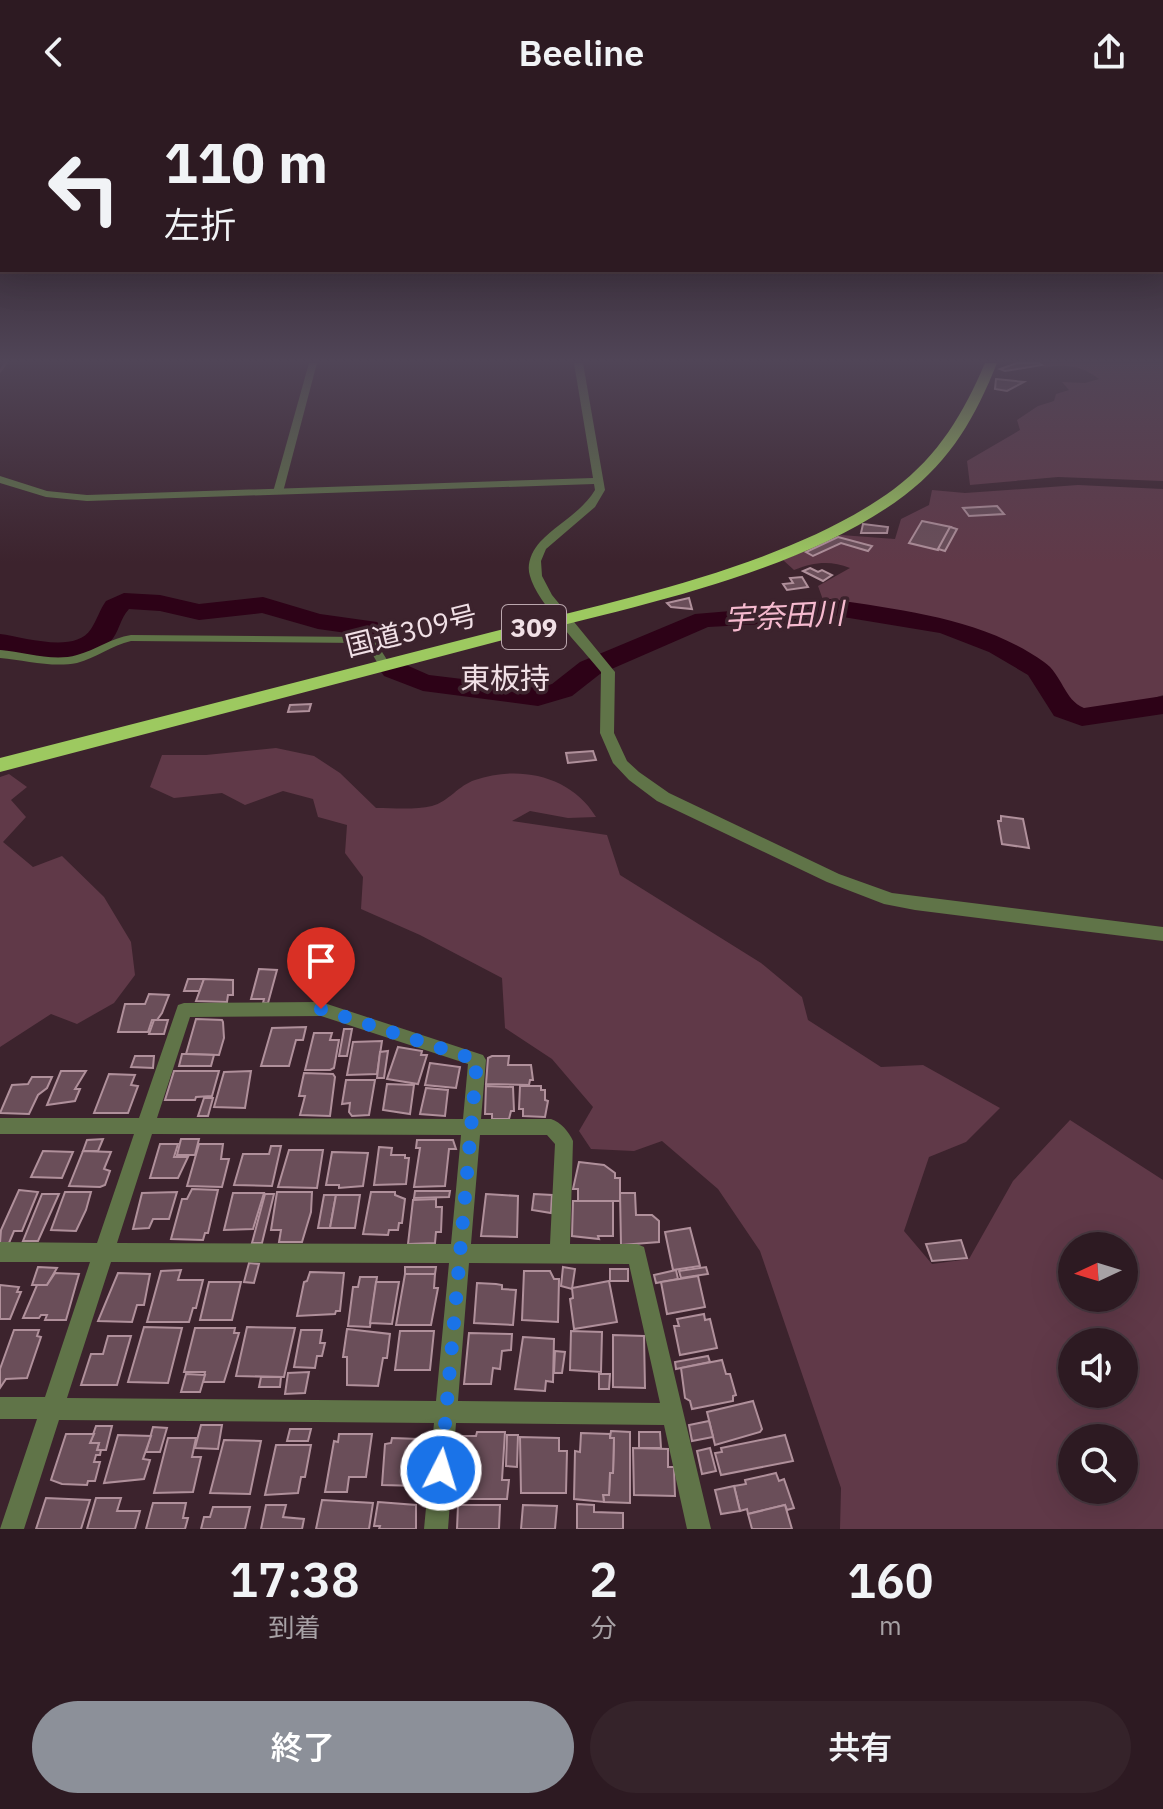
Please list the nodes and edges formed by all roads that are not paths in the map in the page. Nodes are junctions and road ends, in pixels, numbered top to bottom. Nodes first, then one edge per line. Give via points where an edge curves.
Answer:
1 (295, 430) edge
2 (590, 430) edge
3 (944, 430) edge
4 (959, 430) edge
5 (0, 479) edge
6 (599, 481) junction
7 (278, 492) junction
8 (562, 614) junction
9 (0, 654) edge
10 (382, 661) junction
11 (0, 753) edge
12 (0, 765) edge
13 (1163, 934) edge
14 (0, 1126) edge
15 (146, 1126) junction
16 (471, 1127) junction
17 (0, 1252) edge
18 (105, 1252) junction
19 (460, 1254) junction
20 (560, 1254) junction
21 (0, 1408) edge
22 (52, 1408) junction
23 (446, 1412) junction
24 (674, 1414) junction
25 (12, 1529) edge
26 (436, 1529) edge
27 (699, 1529) edge

1 - 7 street
2 - 6 street
3 - 8 highway, 国道309号 / 309 via 931,448 895,479 847,510 754,554
4 - 8 highway, 国道309号 / 309 via 922,473 815,539 737,571
5 - 7 street via 46,494 81,498
6 - 7 street
6 - 8 street via 593,504 550,537 535,558 537,583
8 - 10 highway, 国道309号 / 309
8 - 13 street via 608,672 607,733 621,763 663,797 833,878 890,899
9 - 10 street via 69,660 131,638 361,640 371,643
10 - 11 highway, 国道309号 / 309
10 - 12 highway, 国道309号 / 309
14 - 15 street
15 - 16 street
15 - 16 street via 184,1010 321,1009 477,1060
15 - 18 street
16 - 19 street
16 - 20 street via 551,1127 564,1141
17 - 18 street
18 - 19 street
18 - 22 street
19 - 20 street
19 - 23 street
20 - 24 street via 637,1254
21 - 22 street
22 - 23 street
22 - 25 street
23 - 24 street
23 - 26 street
24 - 27 street

